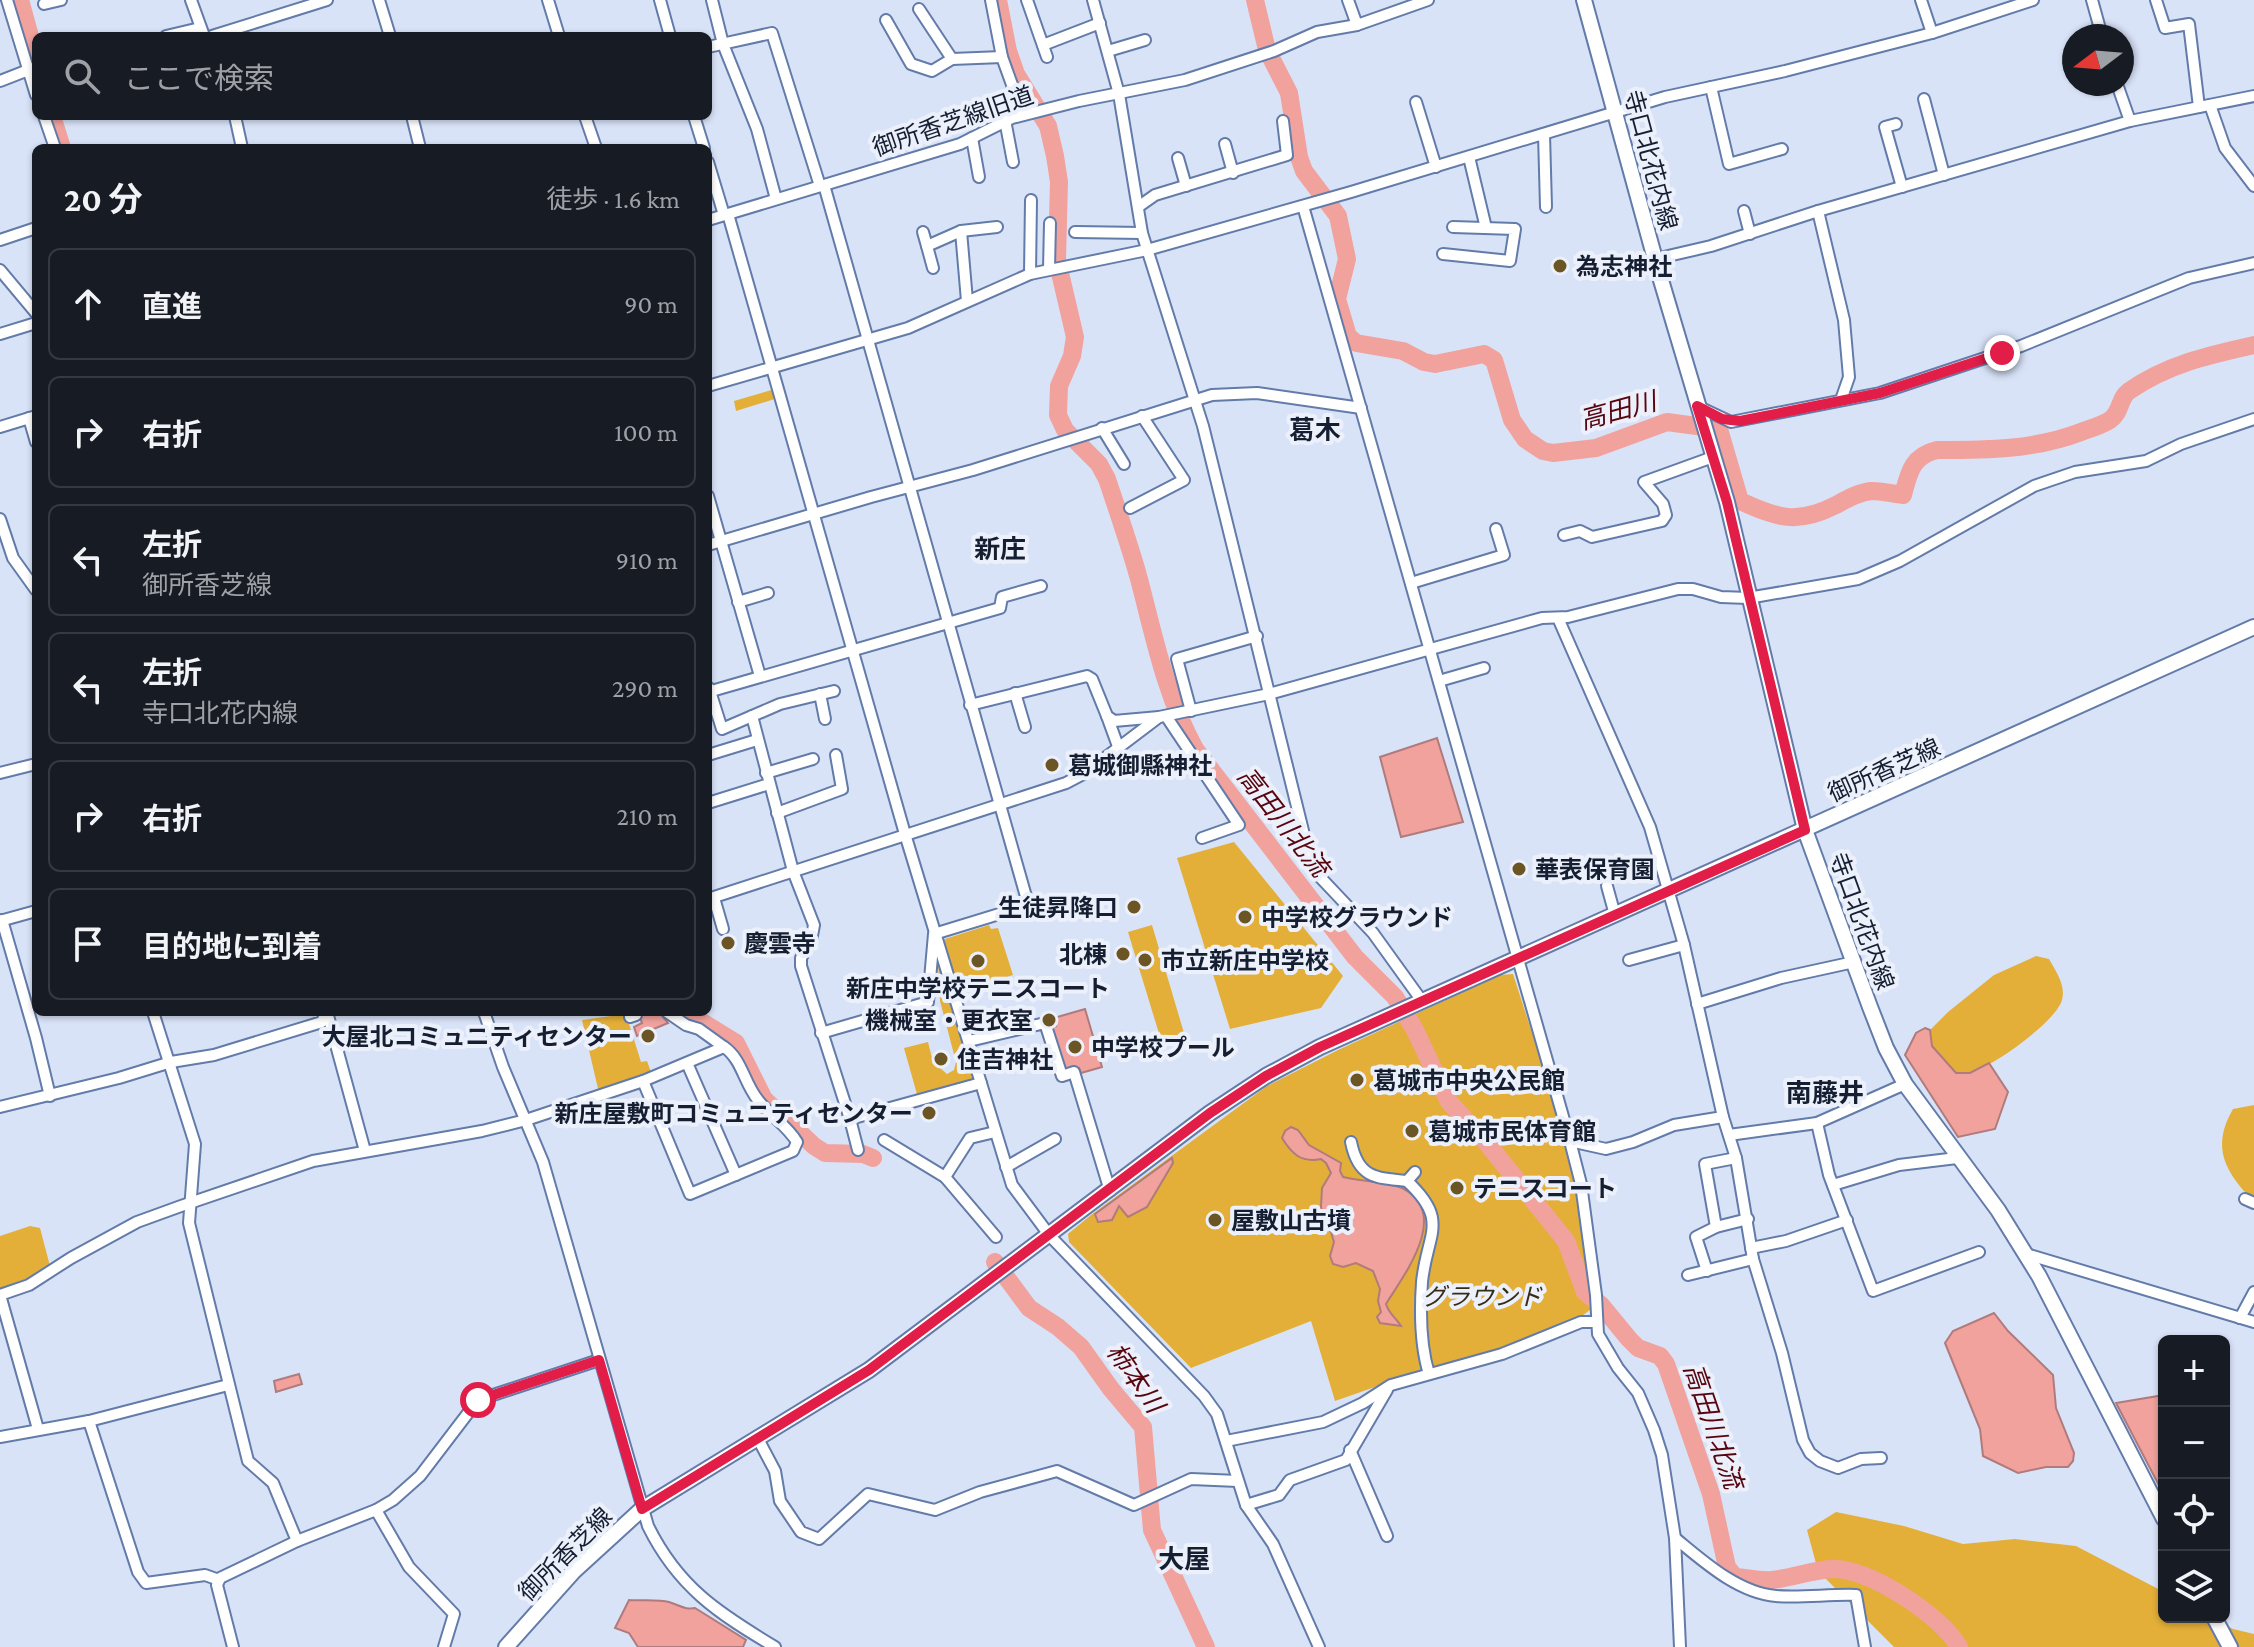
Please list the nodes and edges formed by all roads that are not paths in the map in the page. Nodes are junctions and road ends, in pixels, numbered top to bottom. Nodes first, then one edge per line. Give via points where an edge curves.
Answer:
1 (7, 0) edge
2 (61, 0) edge
3 (191, 0) edge
4 (327, 0) edge
5 (379, 0) edge
6 (548, 0) edge
7 (660, 0) edge
8 (712, 0) edge
9 (991, 0) edge
10 (1027, 0) edge
11 (1108, 0) edge
12 (1348, 0) edge
13 (1428, 0) edge
14 (1584, 0) edge
15 (1921, 0) edge
16 (2033, 0) edge
17 (2092, 0) edge
18 (2156, 0) edge
19 (1094, 2) edge
20 (44, 4) dead end
21 (919, 9) dead end
22 (886, 20) dead end
23 (1100, 23) junction
24 (2099, 24) edge
25 (1357, 25) junction
26 (202, 32) edge
27 (225, 32) edge
28 (389, 32) edge
29 (558, 32) edge
30 (669, 32) edge
31 (1932, 33) junction
32 (1145, 40) dead end
33 (723, 44) junction
34 (1043, 45) junction
35 (712, 46) edge
36 (1108, 51) junction
37 (1002, 57) junction
38 (1047, 57) dead end
39 (952, 59) junction
40 (32, 68) edge
41 (0, 81) edge
42 (1711, 87) junction
43 (1119, 94) junction
44 (2121, 96) edge
45 (2254, 96) edge
46 (1924, 99) dead end
47 (1416, 102) dead end
48 (2204, 106) junction
49 (1615, 112) junction
50 (1023, 115) junction
51 (45, 120) edge
52 (236, 120) edge
53 (413, 120) edge
54 (586, 120) edge
55 (695, 120) edge
56 (1005, 120) junction
57 (1283, 121) dead end
58 (2130, 121) junction
59 (1896, 124) dead end
60 (1544, 134) junction
61 (972, 138) junction
62 (54, 144) edge
63 (241, 144) edge
64 (419, 144) edge
65 (595, 144) edge
66 (703, 144) edge
67 (1225, 144) dead end
68 (1782, 149) dead end
69 (1469, 157) junction
70 (1178, 158) dead end
71 (1013, 162) dead end
72 (1436, 167) junction
73 (1233, 173) junction
74 (712, 174) edge
75 (1944, 175) junction
76 (979, 177) dead end
77 (822, 186) junction
78 (1186, 186) junction
79 (2254, 186) edge
80 (1902, 187) junction
81 (776, 199) junction
82 (1031, 200) dead end
83 (1303, 206) junction
84 (1138, 207) junction
85 (1546, 207) dead end
86 (1744, 211) dead end
87 (1818, 211) junction
88 (726, 215) junction
89 (712, 219) edge
90 (1050, 223) dead end
91 (997, 227) dead end
92 (1453, 227) dead end
93 (1486, 228) junction
94 (32, 229) edge
95 (961, 231) junction
96 (923, 232) dead end
97 (1075, 232) dead end
98 (1142, 233) junction
99 (1750, 234) junction
100 (0, 240) edge
101 (927, 246) junction
102 (1147, 250) junction
103 (1443, 254) dead end
104 (1655, 259) junction
105 (2254, 263) edge
106 (933, 268) dead end
107 (1049, 269) junction
108 (0, 270) edge
109 (1030, 274) junction
110 (967, 301) junction
111 (32, 308) edge
112 (32, 324) edge
113 (0, 334) edge
114 (867, 340) junction
115 (772, 367) junction
116 (712, 385) edge
117 (1194, 400) junction
118 (1841, 400) junction
119 (1361, 408) junction
120 (1142, 416) junction
121 (32, 417) edge
122 (2254, 419) edge
123 (1702, 420) junction
124 (0, 427) edge
125 (1102, 428) junction
126 (1713, 457) junction
127 (1124, 464) dead end
128 (909, 489) junction
129 (1130, 508) dead end
130 (712, 510) edge
131 (814, 514) junction
132 (0, 519) edge
133 (1496, 529) dead end
134 (1564, 535) dead end
135 (721, 541) junction
136 (712, 544) edge
137 (1411, 583) junction
138 (32, 584) edge
139 (1041, 586) dead end
140 (768, 593) dead end
141 (1748, 598) junction
142 (738, 602) junction
143 (1558, 618) junction
144 (947, 624) junction
145 (2254, 627) edge
146 (1257, 636) junction
147 (854, 649) junction
148 (1430, 649) junction
149 (1484, 668) dead end
150 (760, 676) junction
151 (1439, 681) junction
152 (712, 689) edge
153 (834, 691) dead end
154 (1015, 693) junction
155 (820, 694) junction
156 (1269, 694) junction
157 (712, 699) edge
158 (970, 705) junction
159 (1191, 711) junction
160 (752, 716) junction
161 (1107, 716) junction
162 (1165, 716) junction
163 (825, 719) dead end
164 (1025, 727) dead end
165 (757, 740) junction
166 (1119, 749) junction
167 (712, 754) edge
168 (836, 755) dead end
169 (813, 759) dead end
170 (32, 765) edge
171 (0, 773) edge
172 (766, 773) junction
173 (769, 784) junction
174 (712, 802) edge
175 (998, 804) junction
176 (777, 813) junction
177 (1805, 830) junction
178 (905, 834) junction
179 (1202, 838) dead end
180 (793, 871) junction
181 (1607, 886) dead end
182 (1669, 891) junction
183 (712, 898) edge
184 (712, 901) edge
185 (32, 912) edge
186 (1615, 915) junction
187 (1, 920) edge
188 (723, 929) dead end
189 (934, 934) junction
190 (1684, 945) junction
191 (1518, 958) junction
192 (1629, 960) dead end
193 (1854, 962) junction
194 (1697, 1004) junction
195 (1409, 1007) junction
196 (154, 1016) edge
197 (324, 1016) edge
198 (327, 1016) edge
199 (486, 1016) edge
200 (673, 1016) edge
201 (821, 1033) junction
202 (969, 1041) junction
203 (724, 1047) junction
204 (171, 1062) junction
205 (687, 1063) junction
206 (643, 1081) junction
207 (981, 1083) junction
208 (1905, 1084) junction
209 (50, 1096) junction
210 (0, 1107) edge
211 (1723, 1117) junction
212 (850, 1119) junction
213 (526, 1120) junction
214 (1817, 1123) junction
215 (995, 1132) junction
216 (1729, 1135) junction
217 (1055, 1139) dead end
218 (884, 1140) dead end
219 (1570, 1141) junction
220 (1351, 1142) dead end
221 (858, 1150) dead end
222 (365, 1151) junction
223 (1736, 1158) junction
224 (1957, 1158) junction
225 (1006, 1167) junction
226 (736, 1175) junction
227 (945, 1177) junction
228 (1833, 1185) junction
229 (1110, 1191) junction
230 (191, 1203) junction
231 (1748, 1219) junction
232 (1847, 1220) junction
233 (1716, 1227) junction
234 (1050, 1236) junction
235 (996, 1237) dead end
236 (1979, 1252) dead end
237 (1752, 1253) junction
238 (2026, 1254) junction
239 (1707, 1271) junction
240 (1688, 1275) dead end
241 (2254, 1292) edge
242 (0, 1295) edge
243 (2240, 1318) junction
244 (1597, 1322) junction
245 (2254, 1322) edge
246 (599, 1360) junction
247 (1429, 1374) junction
248 (228, 1385) junction
249 (1391, 1385) junction
250 (89, 1421) junction
251 (38, 1429) junction
252 (0, 1437) edge
253 (757, 1437) junction
254 (1226, 1441) junction
255 (1350, 1450) junction
256 (1881, 1458) dead end
257 (1238, 1481) junction
258 (1246, 1505) junction
259 (2158, 1507) edge
260 (642, 1509) junction
261 (376, 1510) junction
262 (1387, 1536) dead end
263 (1675, 1538) junction
264 (297, 1541) junction
265 (219, 1580) junction
266 (2217, 1623) edge
267 (233, 1647) edge
268 (444, 1647) edge
269 (506, 1647) edge
270 (775, 1647) edge
271 (1319, 1647) edge
272 (1680, 1647) edge
273 (1865, 1647) edge
274 (2230, 1647) edge

1 - 40 street
2 - 20 street
3 - 26 street
4 - 27 street
5 - 28 street
6 - 29 street
7 - 30 street
8 - 33 street
9 - 37 street
10 - 34 street
11 - 19 street
12 - 25 street
13 - 25 street, 御所香芝線旧道
14 - 49 main road, 寺口北花内線
15 - 31 street
16 - 31 street
17 - 24 street
18 - 48 street via 2165,28 2189,24
19 - 23 street
21 - 39 street
22 - 39 street via 911,64 932,71
23 - 34 street
23 - 36 street
25 - 43 street, 御所香芝線旧道 via 1317,32 1185,80
31 - 42 street
32 - 36 street
33 - 35 street
33 - 77 street via 772,33
33 - 81 street via 757,129
34 - 38 street
36 - 43 street
37 - 39 street
37 - 50 street
40 - 41 street
42 - 49 street
42 - 68 street via 1729,164
43 - 50 street, 御所香芝線旧道
43 - 84 street
44 - 58 street
45 - 48 street
46 - 75 street
47 - 72 street
48 - 58 street
48 - 79 street via 2225,148
49 - 60 street
49 - 104 main road, 寺口北花内線
50 - 56 street, 御所香芝線旧道
51 - 62 street
52 - 63 street
53 - 64 street
54 - 65 street
55 - 66 street
56 - 61 street, 御所香芝線旧道
56 - 71 street
57 - 73 street via 1287,155
58 - 75 street
59 - 80 street via 1885,127
60 - 69 street
60 - 85 street
61 - 76 street
61 - 77 street, 御所香芝線旧道
67 - 73 street
69 - 72 street
69 - 93 street
70 - 78 street
72 - 83 street
73 - 78 street
74 - 88 street
75 - 80 street
77 - 81 street, 御所香芝線旧道
77 - 114 street
78 - 84 street via 1155,195
80 - 87 street
81 - 88 street, 御所香芝線旧道
82 - 109 street
83 - 102 street
83 - 119 street
84 - 98 street
86 - 99 street
87 - 99 street
87 - 118 street via 1844,320 1849,377
88 - 89 street, 御所香芝線旧道
88 - 115 street
90 - 107 street
91 - 95 street
92 - 93 street
93 - 103 street via 1515,229 1510,261
94 - 100 street
95 - 101 street
95 - 110 street
96 - 101 street
97 - 98 street
98 - 102 street
99 - 104 street
101 - 106 street
102 - 107 street
102 - 117 street
104 - 123 main road, 寺口北花内線
105 - 118 street via 2189,278 2002,353 1880,393
107 - 109 street
108 - 111 street
109 - 110 street
110 - 114 street
112 - 113 street
114 - 115 street
114 - 128 street
115 - 116 street
115 - 131 street
117 - 119 street via 1240,391
117 - 120 street
117 - 146 street
118 - 123 street via 1731,422
119 - 137 street
120 - 125 street
120 - 129 street via 1184,480
121 - 124 street
122 - 141 street via 2146,461 2057,476 1877,573
123 - 126 main road, 寺口北花内線
125 - 127 street
125 - 128 street
126 - 134 street via 1644,482 1663,504 1662,521 1592,537 1580,531
126 - 141 main road, 寺口北花内線
128 - 131 street
128 - 144 street
130 - 135 street
131 - 135 street
131 - 147 street
132 - 138 street via 13,558
133 - 137 street via 1504,555
135 - 136 street
135 - 142 street
137 - 148 street
139 - 144 street via 1002,597 1000,608
140 - 142 street
141 - 143 street via 1686,588
141 - 177 main road, 寺口北花内線
142 - 150 street
143 - 148 street
143 - 182 street via 1650,827
144 - 147 street
144 - 158 street
145 - 177 main road, 御所香芝線
146 - 156 street
146 - 159 street via 1177,659
147 - 150 street
147 - 178 street
148 - 151 street
148 - 156 street
149 - 151 street
150 - 152 street
151 - 191 street
153 - 155 street
154 - 158 street
154 - 161 street via 1087,676
154 - 164 street
155 - 160 street
155 - 163 street
156 - 159 street
156 - 195 street via 1319,876 1373,933
157 - 160 street via 722,729
158 - 175 street
159 - 162 street
160 - 165 street
161 - 162 street via 1114,721
161 - 166 street
162 - 166 street
162 - 179 street via 1239,825
165 - 167 street
165 - 172 street
166 - 175 street via 1066,783
168 - 176 street via 842,789
169 - 172 street
170 - 171 street
172 - 173 street
173 - 174 street
173 - 176 street
175 - 178 street
175 - 189 street via 1027,900 1022,907
176 - 180 street
177 - 182 main road, 御所香芝線
177 - 193 main road, 寺口北花内線
178 - 180 street
178 - 189 street
180 - 183 street
180 - 201 street via 814,925 801,966
181 - 186 street
182 - 186 main road, 御所香芝線
182 - 190 street
184 - 188 street
185 - 187 street
186 - 191 main road, 御所香芝線
187 - 209 street
189 - 201 street via 928,1002
189 - 202 street
190 - 192 street
190 - 194 street
191 - 195 main road, 御所香芝線
191 - 219 street
193 - 194 street
193 - 208 main road, 寺口北花内線
194 - 211 street
195 - 229 main road, 御所香芝線 via 1291,1062 1237,1095
196 - 204 street
197 - 204 street via 322,1022 214,1055
198 - 222 street
199 - 213 street
200 - 203 street
201 - 212 street
202 - 207 street
202 - 229 street via 1045,1023 1062,1076 1074,1072
203 - 205 street
203 - 226 street via 734,1053 758,1101 797,1142 793,1151
204 - 209 street
204 - 230 street via 195,1144
205 - 206 street
205 - 226 street
206 - 213 street
206 - 226 street via 690,1194
207 - 212 street
207 - 215 street
208 - 214 street
208 - 224 main road, 寺口北花内線
209 - 210 street
211 - 216 street
211 - 219 street via 1674,1125 1606,1149
212 - 221 street
213 - 222 street
213 - 246 street via 550,1183
214 - 216 street
214 - 228 street
215 - 225 street
215 - 227 street via 970,1138
216 - 223 street
217 - 225 street
218 - 227 street
219 - 244 street via 1581,1184
220 - 247 street via 1355,1160 1370,1176 1411,1176 1434,1225 1422,1281 1422,1348
222 - 230 street via 313,1161
223 - 231 street
223 - 233 street via 1705,1164
224 - 228 street via 1899,1165
224 - 238 main road, 寺口北花内線
225 - 234 street via 1019,1196
227 - 235 street
228 - 232 street
229 - 234 main road, 御所香芝線
230 - 242 street via 137,1222 29,1285
230 - 248 street via 194,1252
231 - 233 street
231 - 237 street
232 - 236 street via 1873,1291
232 - 237 street
233 - 239 street via 1696,1237
234 - 253 main road, 御所香芝線 via 869,1370
234 - 254 street via 1204,1396
237 - 239 street
237 - 256 street via 1810,1453 1838,1468
238 - 243 street
238 - 259 main road, 寺口北花内線
239 - 240 street
241 - 243 street
242 - 251 street
243 - 245 street
244 - 247 street via 1581,1322 1502,1354
244 - 263 street via 1598,1334 1638,1393 1654,1430
246 - 260 street
246 - 261 street via 478,1400 420,1476
247 - 249 street
248 - 250 street
248 - 264 street via 248,1461 273,1483
249 - 254 street via 1323,1422
249 - 255 street
250 - 251 street
250 - 265 street via 146,1583 205,1575
251 - 252 street
253 - 257 street via 775,1471 780,1501 801,1532 819,1539 868,1494 935,1510 1057,1471 1134,1505 1191,1479
253 - 260 main road, 御所香芝線
254 - 257 street
255 - 258 street via 1346,1460 1290,1480 1279,1495
255 - 262 street
257 - 258 street
258 - 271 street via 1273,1544
260 - 269 main road, 御所香芝線 via 574,1571
260 - 270 street via 657,1544 693,1591
261 - 264 street
261 - 268 street via 409,1567 454,1614
263 - 272 street
263 - 273 street via 1704,1562 1757,1591 1773,1596 1856,1595
264 - 265 street
265 - 267 street
266 - 274 main road

